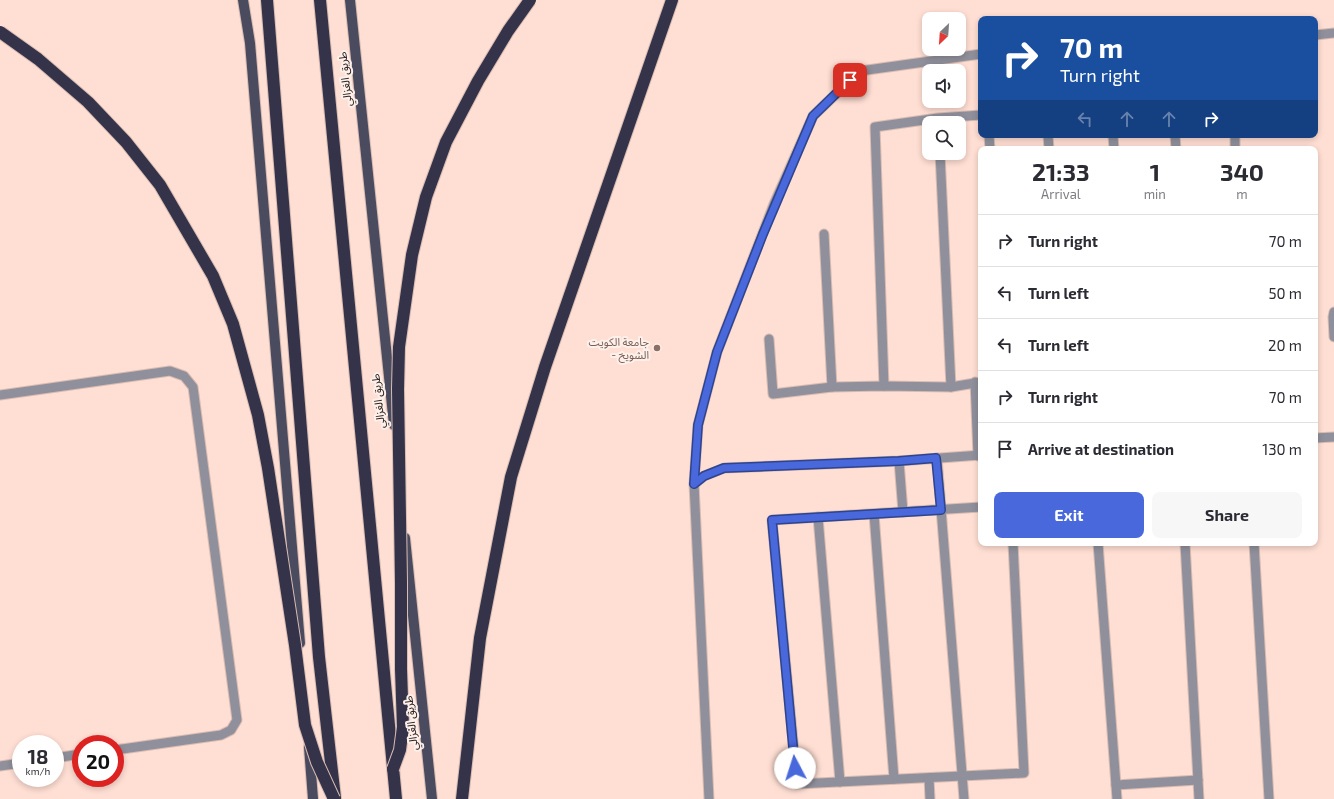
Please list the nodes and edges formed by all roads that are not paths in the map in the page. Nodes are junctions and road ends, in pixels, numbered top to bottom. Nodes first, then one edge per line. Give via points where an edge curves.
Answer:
1 (243, 0) edge
2 (267, 0) edge
3 (320, 0) edge
4 (350, 0) edge
5 (530, 0) edge
6 (672, 0) edge
7 (0, 32) edge
8 (1334, 33) edge
9 (1318, 35) edge
10 (978, 54) edge
11 (978, 115) edge
12 (966, 117) edge
13 (922, 122) edge
14 (940, 160) edge
15 (824, 234) dead end
16 (1334, 312) edge
17 (1334, 338) edge
18 (769, 339) dead end
19 (978, 382) edge
20 (884, 386) junction
21 (832, 387) junction
22 (951, 387) junction
23 (0, 395) edge
24 (1334, 437) edge
25 (1318, 438) edge
26 (978, 456) edge
27 (936, 458) junction
28 (899, 461) junction
29 (694, 484) junction
30 (978, 507) edge
31 (941, 510) junction
32 (903, 512) junction
33 (874, 514) junction
34 (818, 517) junction
35 (1013, 546) edge
36 (1098, 546) edge
37 (1184, 546) edge
38 (1254, 546) edge
39 (124, 749) edge
40 (12, 764) edge
41 (0, 766) edge
42 (393, 769) junction
43 (963, 776) junction
44 (929, 778) junction
45 (894, 779) junction
46 (1198, 780) junction
47 (840, 782) junction
48 (1116, 785) junction
49 (313, 799) edge
50 (334, 799) edge
51 (396, 799) edge
52 (432, 799) edge
53 (462, 799) edge
54 (709, 799) edge
55 (930, 799) edge
56 (964, 799) edge
57 (1117, 799) edge
58 (1199, 799) edge
59 (1269, 799) edge

1 - 49 main road via 251,59
2 - 50 highway via 319,649
3 - 42 highway, طريق الغزالي
4 - 52 main road, طريق الغزالي
5 - 42 highway, bridge via 508,31 446,142 426,198 412,255 399,347 401,669 404,727
6 - 53 highway via 545,367 511,477 480,638
7 - 50 highway, bridge via 38,59 88,102 126,142 160,185 213,276 233,324 258,415 295,645 305,725 317,762
8 - 9 lane
10 - 29 lane via 860,71 813,116 774,204 717,352 698,425
11 - 12 lane
13 - 20 lane via 875,127
14 - 22 lane
15 - 21 lane
16 - 17 lane
18 - 21 lane via 773,394
19 - 22 lane
20 - 21 lane
20 - 22 lane
23 - 39 lane via 170,371 184,376 193,387 236,720 231,730 221,735
24 - 25 lane
26 - 27 lane
27 - 28 lane
27 - 31 lane
28 - 29 lane via 724,468 704,476
28 - 32 lane
29 - 54 lane
30 - 31 lane
31 - 32 lane
31 - 43 lane
32 - 33 lane
33 - 34 lane
33 - 45 lane
34 - 47 lane
34 - 47 lane via 772,520 797,784
35 - 43 lane via 1024,773
36 - 48 lane
37 - 46 lane
38 - 59 lane
40 - 41 lane
42 - 51 highway, طريق الغزالي
43 - 44 lane
43 - 56 lane
44 - 45 lane
44 - 55 lane
45 - 47 lane
46 - 48 lane
46 - 58 lane
48 - 57 lane

